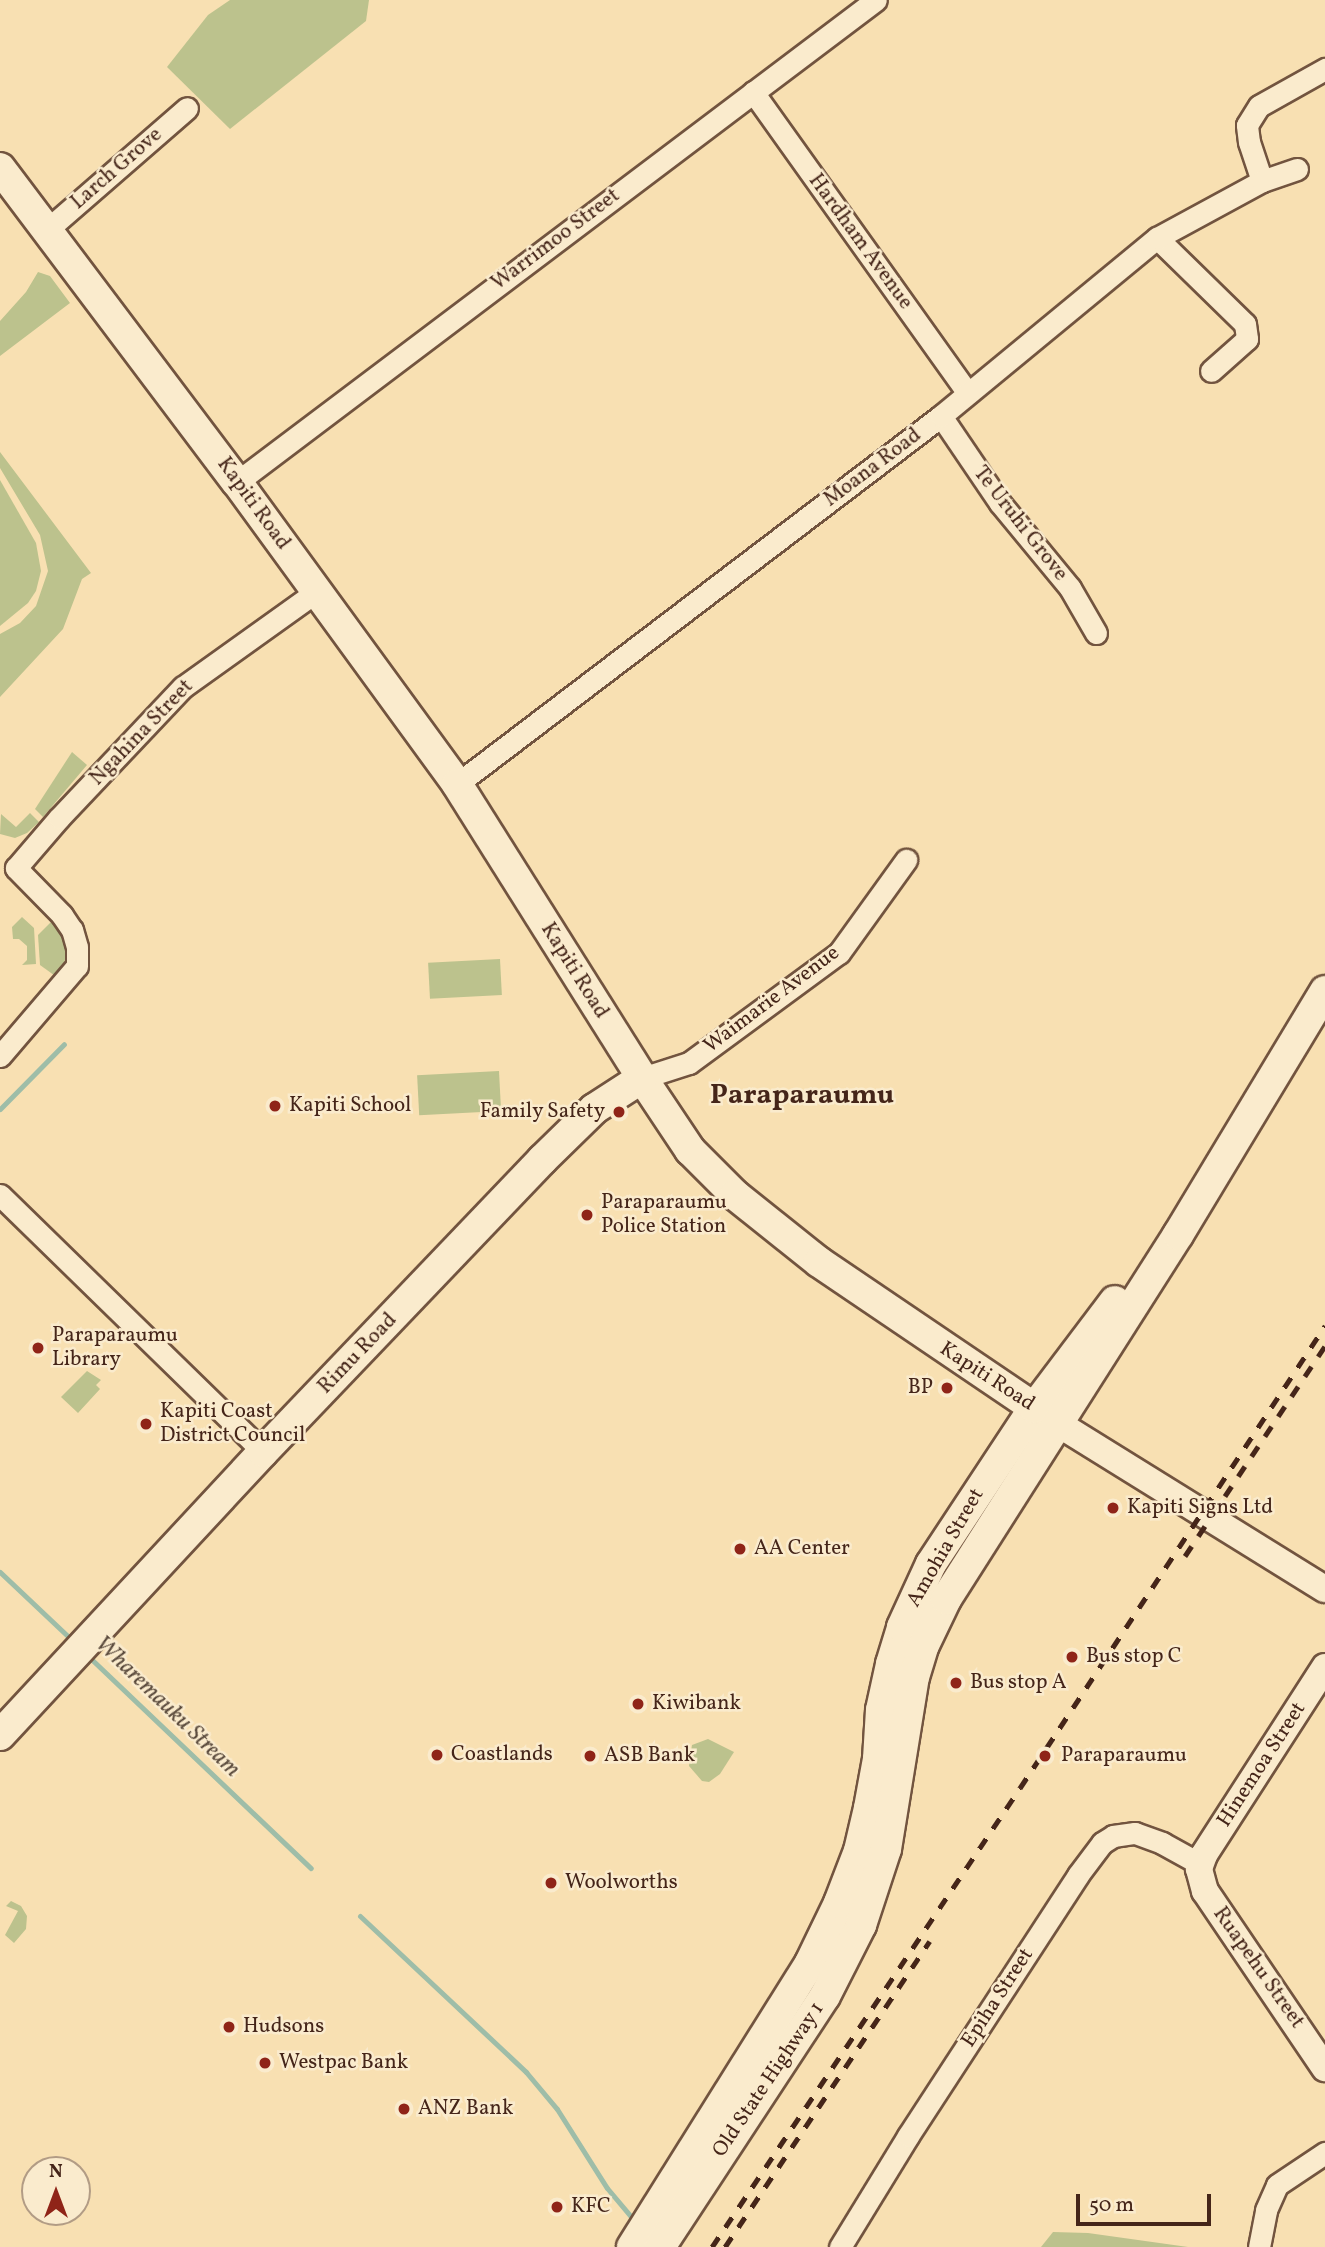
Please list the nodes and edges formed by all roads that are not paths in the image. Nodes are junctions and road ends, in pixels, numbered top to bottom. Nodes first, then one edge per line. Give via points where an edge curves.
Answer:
1 (876, 0) edge
2 (1325, 69) edge
3 (753, 92) junction
4 (187, 108) dead end
5 (0, 168) edge
6 (1297, 169) dead end
7 (1262, 181) junction
8 (48, 229) junction
9 (1157, 238) junction
10 (1211, 371) dead end
11 (968, 393) junction
12 (941, 416) junction
13 (237, 482) junction
14 (317, 591) junction
15 (1096, 633) dead end
16 (457, 784) junction
17 (906, 860) dead end
18 (1325, 991) edge
19 (0, 1056) edge
20 (642, 1079) junction
21 (0, 1195) edge
22 (1046, 1416) junction
23 (263, 1452) junction
24 (1325, 1589) edge
25 (1325, 1667) edge
26 (0, 1735) edge
27 (1200, 1864) junction
28 (869, 1907) joint
29 (769, 2027) joint
30 (1325, 2068) edge
31 (1325, 2153) edge
32 (650, 2236) edge
33 (840, 2247) edge
34 (1259, 2247) edge

1 - 3 street, Warrimoo Street
2 - 7 street via 1259,106 1247,125
3 - 11 street, Hardham Avenue
3 - 13 street, Warrimoo Street
4 - 8 street, Larch Grove
5 - 8 main road, Kapiti Road
6 - 7 street, Moana Road
7 - 9 street, Moana Road
8 - 13 main road, Kapiti Road
9 - 10 street via 1245,324 1247,339
9 - 11 street, Moana Road
11 - 12 street, Moana Road
12 - 15 street, Te Uruhi Grove via 1000,503 1070,588
12 - 16 street, Moana Road
13 - 14 main road, Kapiti Road
14 - 16 main road, Kapiti Road
14 - 19 street, Ngahina Street via 183,687 16,868 72,930 77,966
16 - 20 main road, Kapiti Road
17 - 20 street, Waimarie Avenue via 839,953 689,1063
18 - 22 main road, Amohia Street via 1178,1235 1109,1308
20 - 22 main road, Kapiti Road via 690,1150 735,1195 819,1262
20 - 23 main road, Rimu Road via 594,1109 542,1160
21 - 23 street
22 - 24 street, Kapiti Road
22 - 28 main road, Amohia Street via 924,1645 908,1704 886,1849
22 - 29 main road, Amohia Street via 956,1523 912,1602 881,1710 878,1759 859,1851 818,1949
23 - 26 main road, Rimu Road
25 - 27 street, Hinemoa Street
27 - 30 street, Ruapehu Street via 1205,1891
27 - 33 street, Epiha Street via 1135,1833 1113,1836 1102,1843
28 - 32 main road, Old State Highway 1 via 825,1996
29 - 32 main road, Old State Highway 1
31 - 34 street via 1277,2185 1266,2210

